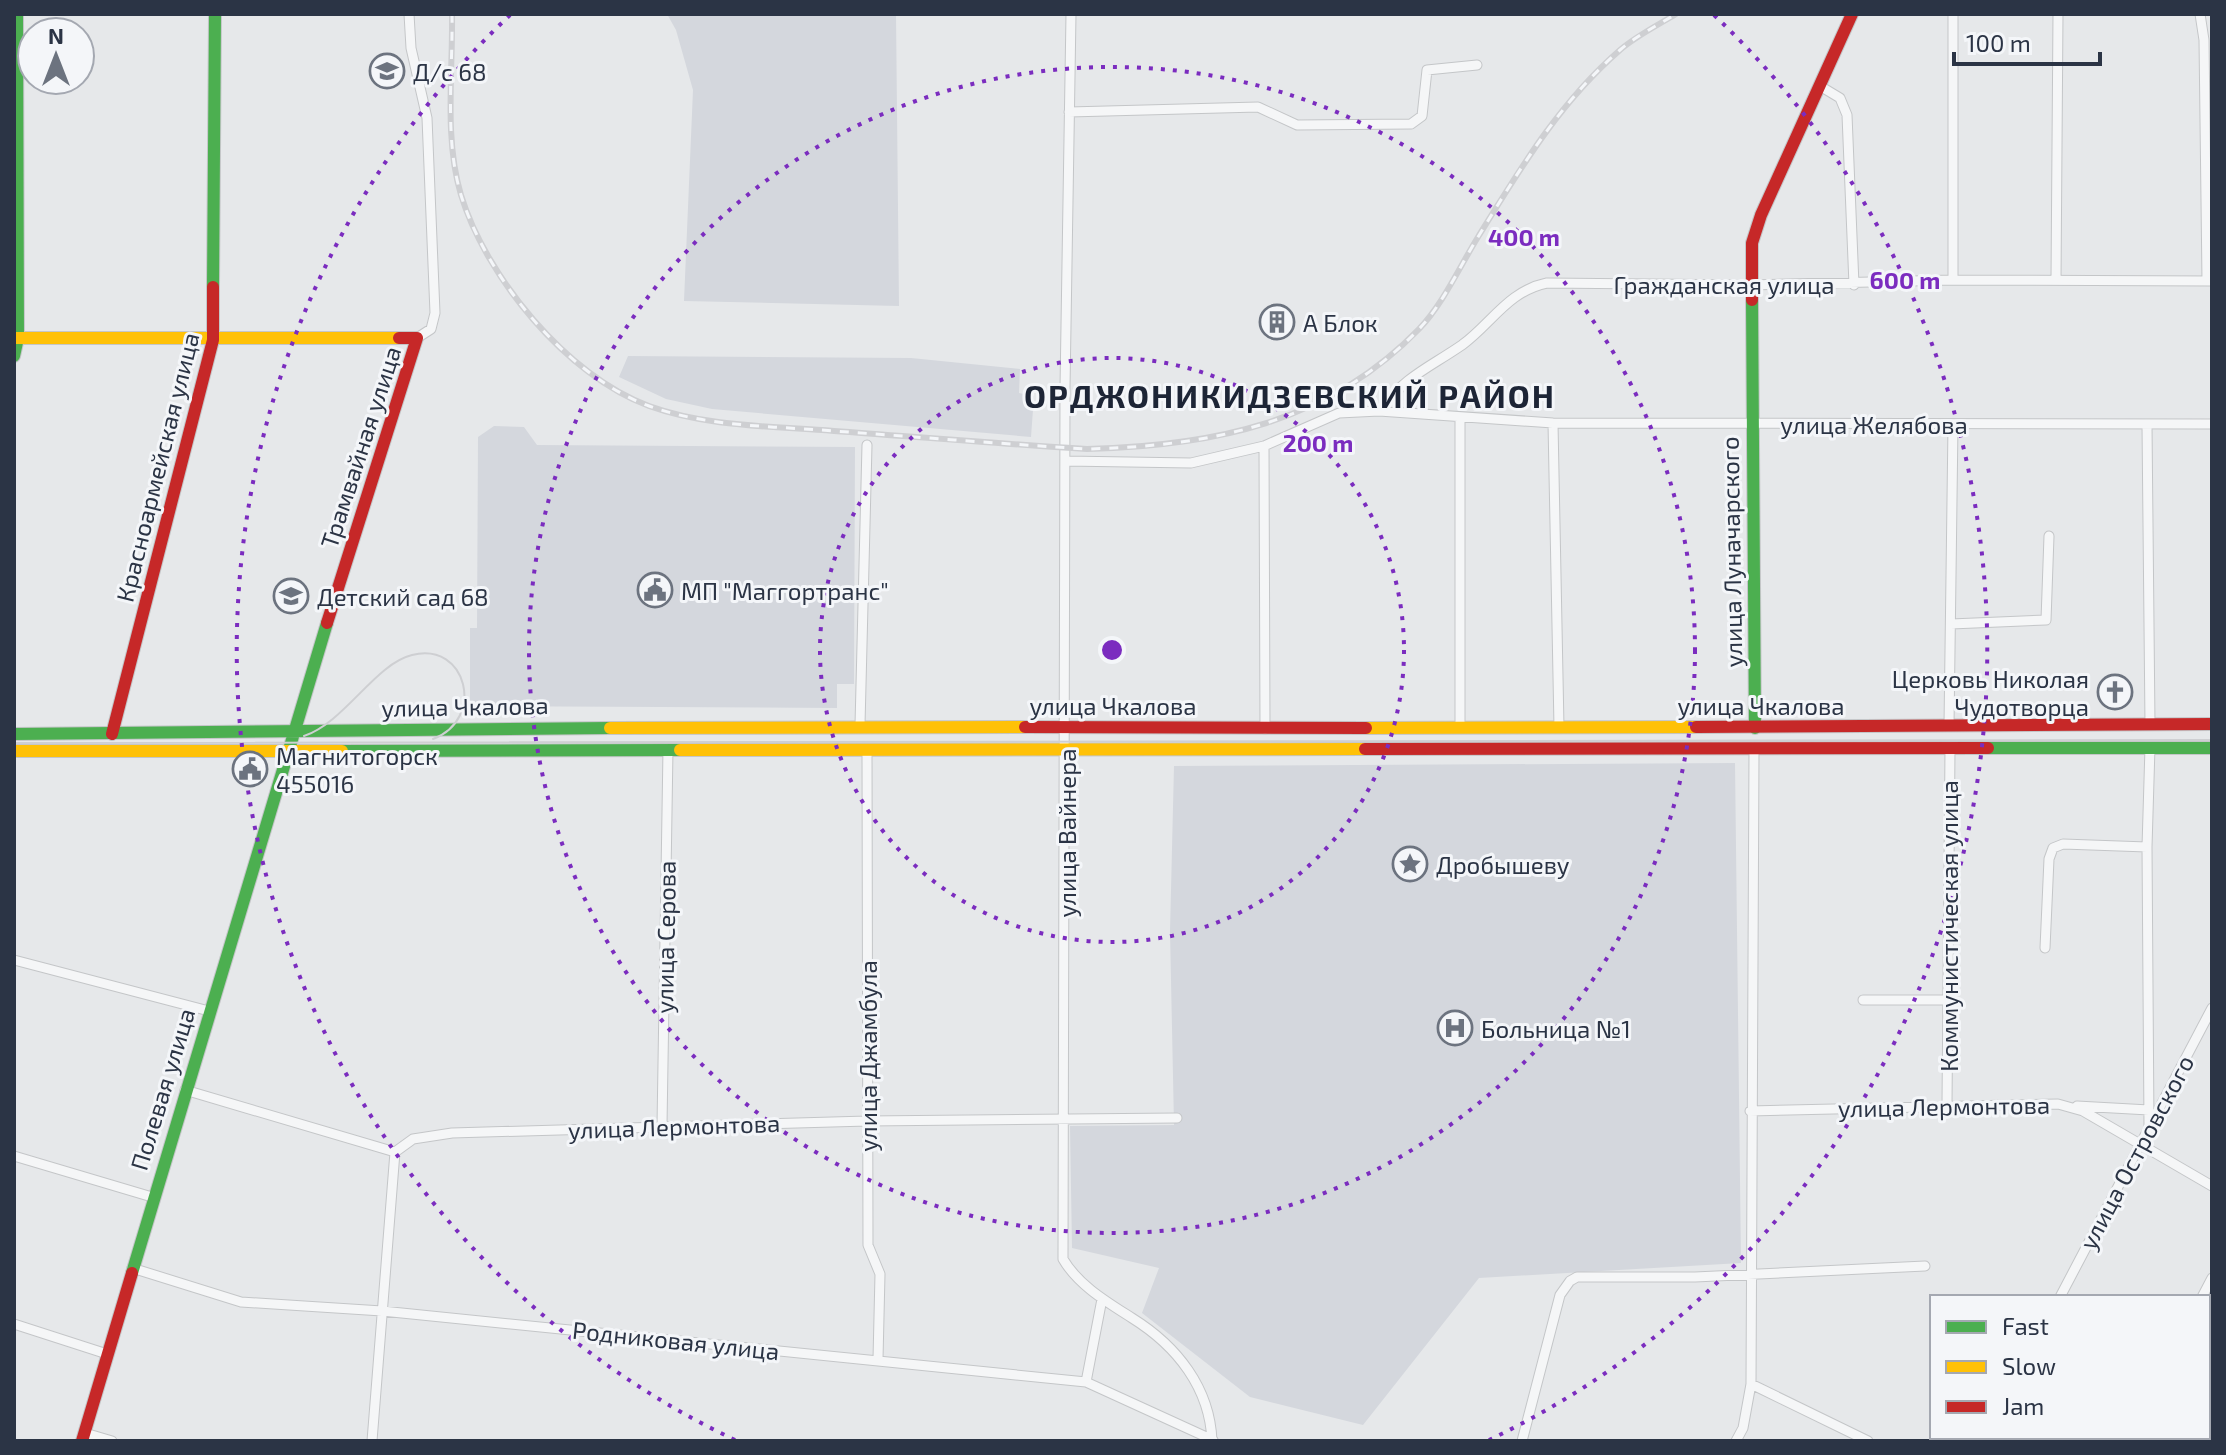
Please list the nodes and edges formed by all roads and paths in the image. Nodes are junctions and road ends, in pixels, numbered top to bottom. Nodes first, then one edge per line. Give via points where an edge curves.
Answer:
1 (17, 14) edge
2 (215, 14) edge
3 (409, 14) edge
4 (1071, 14) edge
5 (1852, 14) edge
6 (1953, 14) edge
7 (2058, 14) edge
8 (2200, 14) edge
9 (1477, 65) dead end
10 (1820, 86) junction
11 (1069, 112) junction
12 (1953, 280) junction
13 (2056, 280) junction
14 (2210, 281) edge
15 (1750, 285) junction
16 (1854, 285) junction
17 (16, 338) edge
18 (417, 338) junction
19 (213, 340) junction
20 (14, 356) edge
21 (1379, 411) junction
22 (1460, 419) junction
23 (1553, 423) junction
24 (1752, 424) junction
25 (2212, 424) edge
26 (1953, 425) junction
27 (2147, 425) junction
28 (867, 445) dead end
29 (1264, 446) junction
30 (1066, 461) junction
31 (2049, 536) dead end
32 (1951, 624) junction
33 (2150, 724) junction
34 (2212, 724) edge
35 (860, 725) junction
36 (1949, 726) junction
37 (1066, 727) junction
38 (1460, 727) junction
39 (1559, 727) junction
40 (1755, 728) junction
41 (1265, 729) junction
42 (293, 730) junction
43 (14, 734) edge
44 (112, 734) junction
45 (2150, 747) junction
46 (2212, 748) edge
47 (668, 749) junction
48 (1950, 749) junction
49 (867, 750) junction
50 (14, 751) edge
51 (287, 751) junction
52 (1754, 751) junction
53 (1066, 752) junction
54 (2147, 847) junction
55 (2045, 948) dead end
56 (14, 960) edge
57 (1863, 1000) dead end
58 (1947, 1000) junction
59 (2212, 1008) edge
60 (209, 1011) junction
61 (185, 1090) junction
62 (1947, 1104) junction
63 (2070, 1106) junction
64 (2149, 1110) junction
65 (1750, 1111) junction
66 (1177, 1118) dead end
67 (1065, 1120) junction
68 (867, 1121) junction
69 (662, 1126) junction
70 (2149, 1127) junction
71 (2140, 1146) junction
72 (395, 1152) junction
73 (14, 1156) edge
74 (2212, 1186) edge
75 (152, 1197) junction
76 (1925, 1266) dead end
77 (132, 1268) junction
78 (1752, 1272) junction
79 (2061, 1295) edge
80 (1102, 1299) junction
81 (382, 1311) junction
82 (14, 1324) edge
83 (107, 1354) junction
84 (878, 1359) junction
85 (1086, 1382) junction
86 (1751, 1384) junction
87 (83, 1437) edge
88 (112, 1441) edge
89 (372, 1441) edge
90 (1212, 1441) edge
91 (1522, 1441) edge
92 (1736, 1441) edge
93 (1868, 1441) edge

1 - 17 main road
2 - 19 main road, Красноармейская улица
3 - 18 street, Трамвайная улица via 427,118 435,313 431,329
4 - 11 street, улица Вайнера
5 - 10 main road, улица Луначарского
6 - 12 street
7 - 13 street
8 - 14 street
9 - 11 street via 1427,70 1422,116 1411,124 1297,125 1258,107
10 - 15 main road, улица Луначарского via 1761,215 1752,243
10 - 16 street via 1846,105
11 - 30 street, улица Вайнера
12 - 13 street, Гражданская улица
12 - 16 street, Гражданская улица
13 - 14 street, Гражданская улица
15 - 16 street, Гражданская улица
15 - 21 street, Гражданская улица via 1531,286 1463,344 1398,386
15 - 24 main road, улица Луначарского
17 - 19 main road
17 - 20 main road
18 - 19 main road
18 - 42 main road, Трамвайная улица
19 - 44 main road, Красноармейская улица
21 - 22 street, улица Желябова
21 - 29 street, улица Желябова via 1339,413
22 - 23 street, улица Желябова
22 - 38 street
23 - 24 street, улица Желябова
23 - 39 street
24 - 26 street, улица Желябова
24 - 40 main road, улица Луначарского
25 - 27 street, улица Желябова
26 - 27 street, улица Желябова
26 - 32 street
27 - 33 street
28 - 35 street
29 - 30 street, улица Желябова via 1191,463
29 - 41 street
30 - 37 street, улица Вайнера
31 - 32 street via 2046,620
32 - 36 street
33 - 34 main road, улица Чкалова
33 - 36 main road, улица Чкалова
35 - 37 main road, улица Чкалова
35 - 42 main road, улица Чкалова
36 - 40 main road, улица Чкалова
37 - 41 main road, улица Чкалова
37 - 53 street, улица Вайнера
38 - 39 main road, улица Чкалова
38 - 41 main road, улица Чкалова
39 - 40 main road, улица Чкалова
40 - 52 main road, улица Луначарского
42 - 44 main road, улица Чкалова
42 - 51 main road, Трамвайная улица
43 - 44 main road, улица Чкалова
45 - 46 main road, улица Чкалова
45 - 48 main road, улица Чкалова
45 - 54 street
47 - 49 main road, улица Чкалова
47 - 51 main road, улица Чкалова
47 - 69 street, улица Серова
48 - 52 main road, улица Чкалова
48 - 58 street, Коммунистическая улица
49 - 53 main road, улица Чкалова
49 - 68 street, улица Джамбула
50 - 51 main road, улица Чкалова
51 - 60 main road, Полевая улица
52 - 53 main road, улица Чкалова
52 - 65 street, улица Луначарского
53 - 67 street, улица Вайнера
54 - 55 street via 2053,848
54 - 64 street
56 - 60 street
57 - 58 street
58 - 62 street, Коммунистическая улица
59 - 70 street, улица Островского
60 - 61 main road, Полевая улица
61 - 72 street
61 - 75 main road, Полевая улица
62 - 63 street, улица Лермонтова
62 - 65 street, улица Лермонтова
63 - 64 street
63 - 71 street, улица Лермонтова
64 - 70 street
65 - 78 street, улица Луначарского
66 - 67 street, улица Лермонтова
67 - 68 street, улица Лермонтова
67 - 80 street, улица Вайнера via 1063,1259
68 - 69 street, улица Лермонтова
68 - 84 street, улица Джамбула via 868,1245 880,1274
69 - 72 street, улица Лермонтова via 452,1133 413,1139
70 - 71 street, улица Островского
71 - 74 street, улица Лермонтова
71 - 79 street, улица Островского
72 - 81 street
73 - 75 street
75 - 77 main road, Полевая улица
76 - 78 street
77 - 81 street, Родниковая улица via 241,1302
77 - 83 main road, Полевая улица
78 - 86 street, улица Луначарского
78 - 91 street via 1586,1276 1570,1281 1560,1295
80 - 85 street
80 - 90 street, улица Вайнера via 1162,1341 1190,1371 1205,1395
81 - 84 street, Родниковая улица
81 - 89 street
82 - 83 street
83 - 87 main road, Полевая улица
84 - 85 street, Родниковая улица
85 - 90 street, Родниковая улица
86 - 92 street, улица Луначарского
86 - 93 street
87 - 88 street

